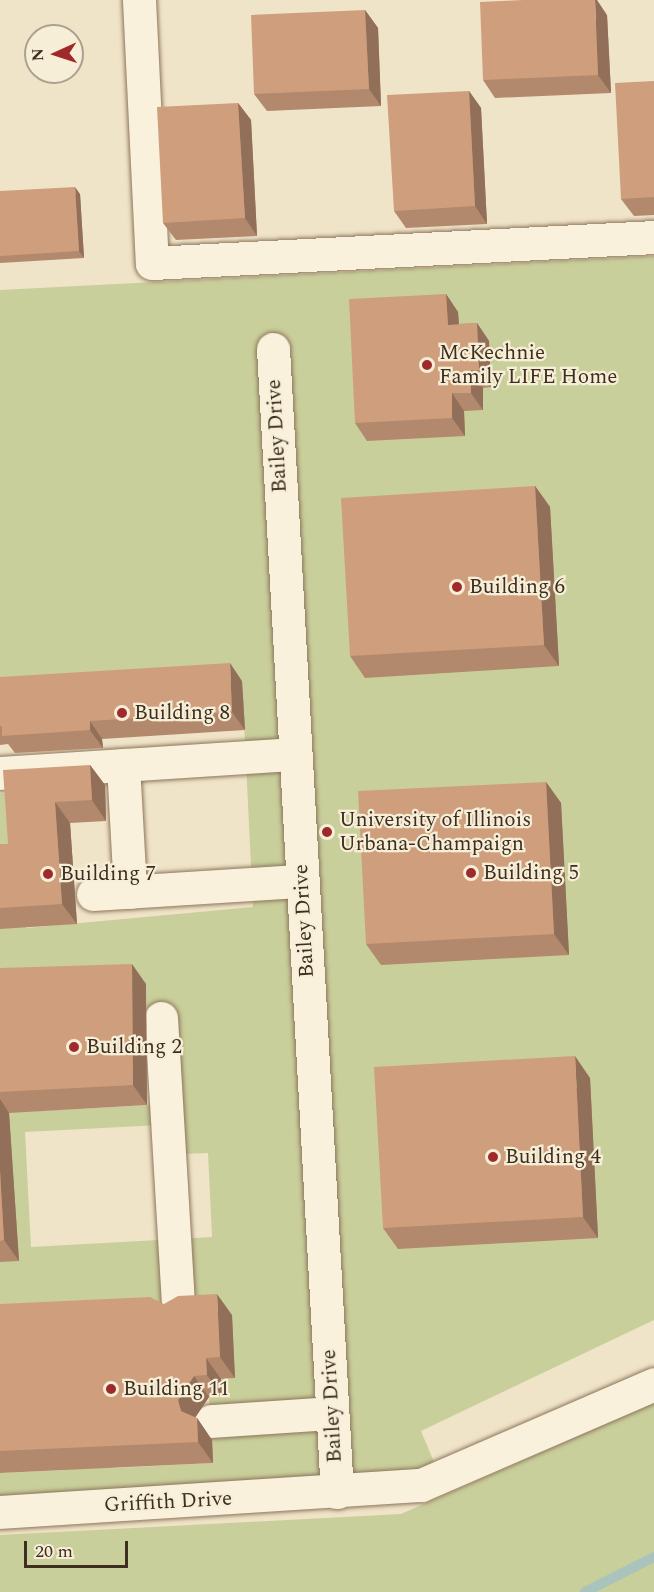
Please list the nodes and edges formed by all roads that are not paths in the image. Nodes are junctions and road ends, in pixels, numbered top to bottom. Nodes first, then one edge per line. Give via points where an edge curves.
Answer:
1 (139, 0) edge
2 (654, 237) edge
3 (273, 349) dead end
4 (294, 754) junction
5 (123, 765) junction
6 (0, 773) edge
7 (302, 881) junction
8 (130, 892) junction
9 (93, 894) dead end
10 (160, 1018) dead end
11 (178, 1306) edge
12 (654, 1384) edge
13 (332, 1413) junction
14 (211, 1421) dead end
15 (337, 1492) junction
16 (0, 1512) edge

1 - 2 street via 152,263
3 - 4 street, Bailey Drive
4 - 5 street
4 - 7 street, Bailey Drive
5 - 6 street
5 - 8 street
7 - 8 street
7 - 13 street, Bailey Drive
8 - 9 street
10 - 11 street
12 - 15 street, Griffith Drive via 421,1485
13 - 14 street
13 - 15 street, Bailey Drive
15 - 16 street, Griffith Drive

